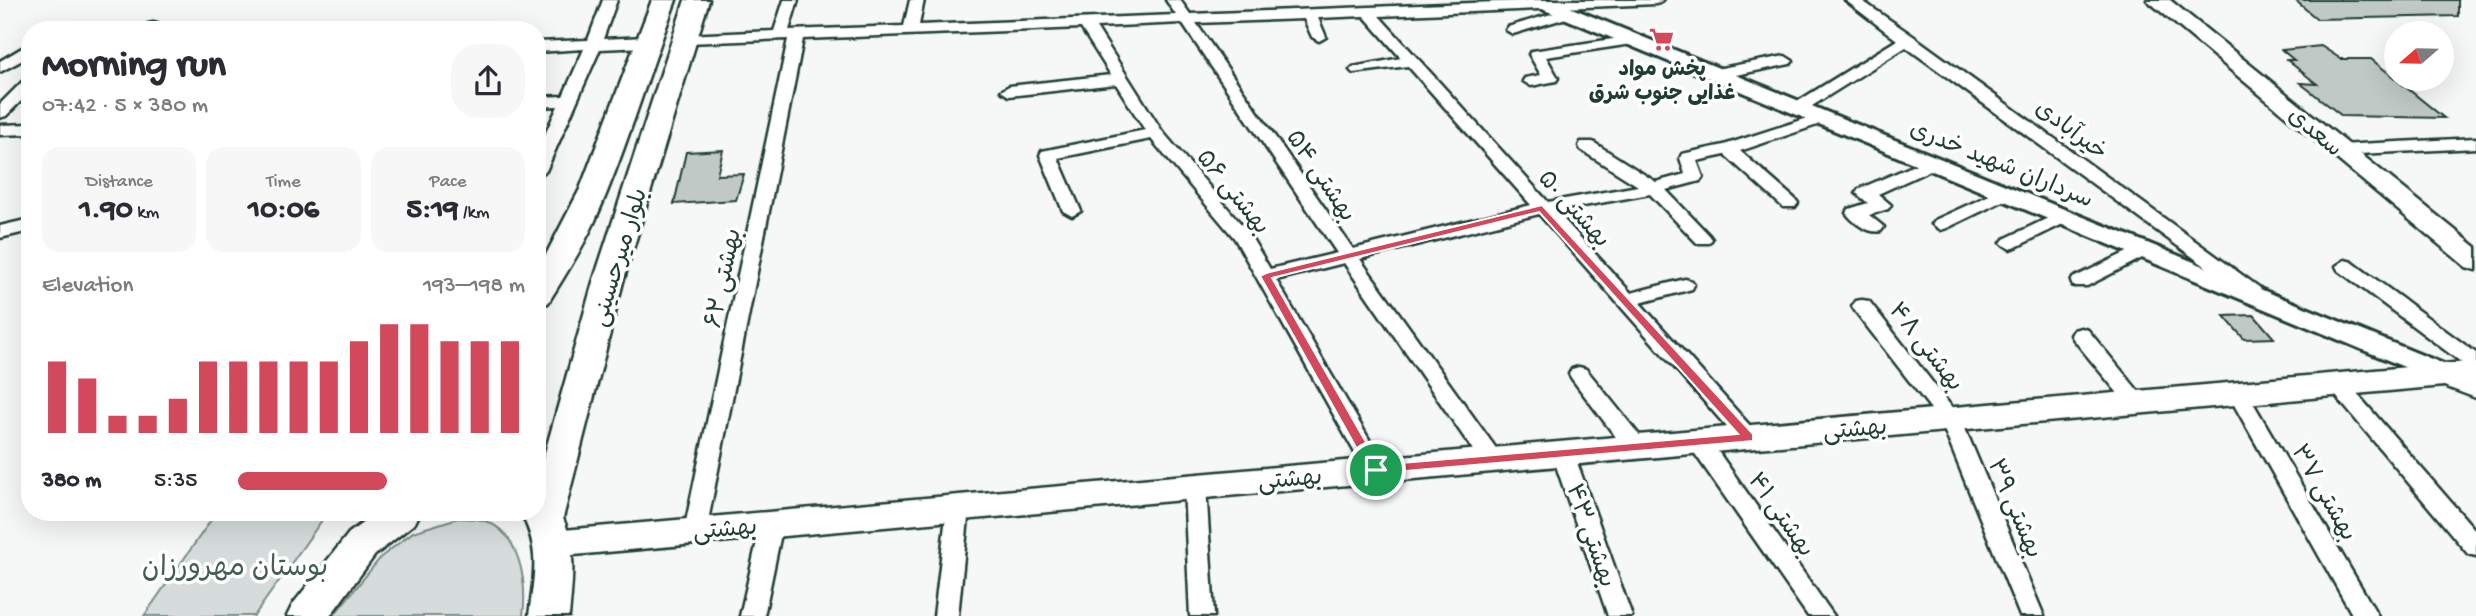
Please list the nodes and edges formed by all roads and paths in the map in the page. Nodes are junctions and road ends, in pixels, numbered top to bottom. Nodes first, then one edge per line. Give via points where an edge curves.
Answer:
1 (610, 0) edge
2 (664, 0) edge
3 (697, 0) edge
4 (791, 0) edge
5 (917, 0) edge
6 (1173, 0) edge
7 (1656, 0) edge
8 (1852, 0) edge
9 (2157, 0) edge
10 (1540, 2) edge
11 (1367, 11) junction
12 (1309, 13) junction
13 (1568, 13) junction
14 (1186, 18) junction
15 (1085, 22) junction
16 (911, 30) junction
17 (1513, 30) dead end
18 (788, 35) junction
19 (1320, 37) dead end
20 (687, 39) junction
21 (1908, 39) junction
22 (1633, 40) junction
23 (646, 42) junction
24 (594, 45) junction
25 (546, 47) edge
26 (21, 55) edge
27 (1410, 61) junction
28 (1785, 61) dead end
29 (0, 67) edge
30 (1358, 70) dead end
31 (1716, 74) junction
32 (1120, 79) junction
33 (1531, 81) dead end
34 (1009, 91) dead end
35 (21, 92) edge
36 (569, 101) junction
37 (546, 102) edge
38 (1798, 108) junction
39 (0, 113) edge
40 (1823, 118) junction
41 (21, 129) edge
42 (0, 130) edge
43 (1155, 132) junction
44 (2476, 143) edge
45 (1587, 146) dead end
46 (1728, 149) junction
47 (2339, 150) junction
48 (546, 151) edge
49 (1931, 163) junction
50 (1654, 188) junction
51 (2005, 193) junction
52 (1789, 203) dead end
53 (1542, 208) junction
54 (1072, 211) dead end
55 (2063, 217) junction
56 (1941, 224) dead end
57 (21, 227) edge
58 (1875, 227) dead end
59 (0, 232) edge
60 (1703, 239) dead end
61 (2010, 243) dead end
62 (2144, 250) junction
63 (1347, 254) junction
64 (2476, 261) edge
65 (2345, 266) dead end
66 (1266, 276) junction
67 (546, 281) edge
68 (2080, 282) dead end
69 (1685, 285) dead end
70 (2262, 298) junction
71 (1626, 302) junction
72 (1862, 306) dead end
73 (2081, 335) dead end
74 (2476, 363) edge
75 (2462, 373) edge
76 (1579, 374) dead end
77 (2338, 385) junction
78 (2476, 387) edge
79 (2238, 394) junction
80 (2137, 402) junction
81 (1950, 419) junction
82 (1749, 437) junction
83 (1699, 442) junction
84 (1636, 447) junction
85 (1563, 454) junction
86 (1492, 460) junction
87 (1376, 470) junction
88 (1195, 486) junction
89 (958, 508) junction
90 (546, 519) edge
91 (378, 521) edge
92 (392, 521) edge
93 (545, 523) edge
94 (772, 524) junction
95 (695, 531) junction
96 (362, 544) junction
97 (2476, 547) edge
98 (307, 616) edge
99 (549, 616) edge
100 (752, 616) edge
101 (946, 616) edge
102 (1202, 616) edge
103 (1620, 616) edge
104 (1822, 616) edge
105 (2032, 616) edge
106 (2366, 616) edge

1 - 24 street
2 - 23 main road, بلوار میرحسینی
3 - 20 main road, بلوار میرحسینی
4 - 18 street, بهشتی ۶۲
5 - 16 street
6 - 14 street, بهشتی ۵۴
7 - 10 street
8 - 21 street, خیرآبادی
9 - 47 main road, سعدی
10 - 11 street
10 - 13 street, سرداران شهید خدری
11 - 12 street
11 - 27 street, بهشتی ۵۰
12 - 14 street
12 - 19 street
13 - 17 street
13 - 22 street, سرداران شهید خدری
14 - 15 street
14 - 63 street, بهشتی ۵۴
15 - 16 street
15 - 32 street, بهشتی ۵۶
16 - 18 street
18 - 20 street
18 - 95 street, بهشتی ۶۲
20 - 90 main road, بلوار میرحسینی via 608,282
21 - 38 street
21 - 70 street, خیرآبادی
22 - 31 street, سرداران شهید خدری
22 - 33 street via 1537,54 1550,78
23 - 24 street
23 - 67 main road, بلوار میرحسینی via 595,191
24 - 25 street
24 - 36 street
26 - 29 street
27 - 30 street
27 - 53 street, بهشتی ۵۰
28 - 31 street
31 - 38 street, سرداران شهید خدری
32 - 34 street
32 - 43 street, بهشتی ۵۶
35 - 39 street
36 - 37 street
36 - 48 street
38 - 40 street, سرداران شهید خدری
40 - 46 street
40 - 49 street, سرداران شهید خدری
41 - 42 street
43 - 54 street via 1048,155
43 - 66 street, بهشتی ۵۶ via 1242,236
44 - 47 street
45 - 50 street
46 - 50 street via 1688,158 1694,177
46 - 52 street
47 - 64 main road, سعدی
49 - 51 street, سرداران شهید خدری
49 - 58 street via 1865,193 1882,205 1855,214
50 - 53 street
50 - 60 street
51 - 55 street, سرداران شهید خدری
51 - 56 street
53 - 63 street
53 - 71 street, بهشتی ۵۰
55 - 61 street
55 - 62 street, سرداران شهید خدری
57 - 59 street
62 - 68 street
62 - 70 street, سرداران شهید خدری
63 - 66 street
63 - 86 street, بهشتی ۵۴
65 - 74 street
66 - 87 street, بهشتی ۵۶
69 - 71 street
70 - 75 street, سرداران شهید خدری
71 - 82 street, بهشتی ۵۰
72 - 81 street, بهشتی ۴۸
73 - 80 street
75 - 77 main road, بهشتی
75 - 78 main road
76 - 84 street
77 - 79 main road, بهشتی
77 - 97 street
79 - 80 main road, بهشتی
79 - 106 street, بهشتی ۳۷
80 - 81 main road, بهشتی
81 - 82 main road, بهشتی
81 - 105 street, بهشتی ۳۹
82 - 83 main road, بهشتی
83 - 84 main road, بهشتی
83 - 104 street, بهشتی ۴۱
84 - 85 main road, بهشتی
85 - 86 main road, بهشتی
85 - 103 street, بهشتی ۴۳
86 - 87 main road, بهشتی
87 - 88 main road, بهشتی
88 - 89 main road, بهشتی
88 - 102 street
89 - 94 main road, بهشتی
89 - 101 street
91 - 96 main road
92 - 96 main road
93 - 95 main road, بهشتی
93 - 99 main road, بلوار میرحسینی
94 - 95 main road, بهشتی
94 - 100 street
96 - 98 main road

